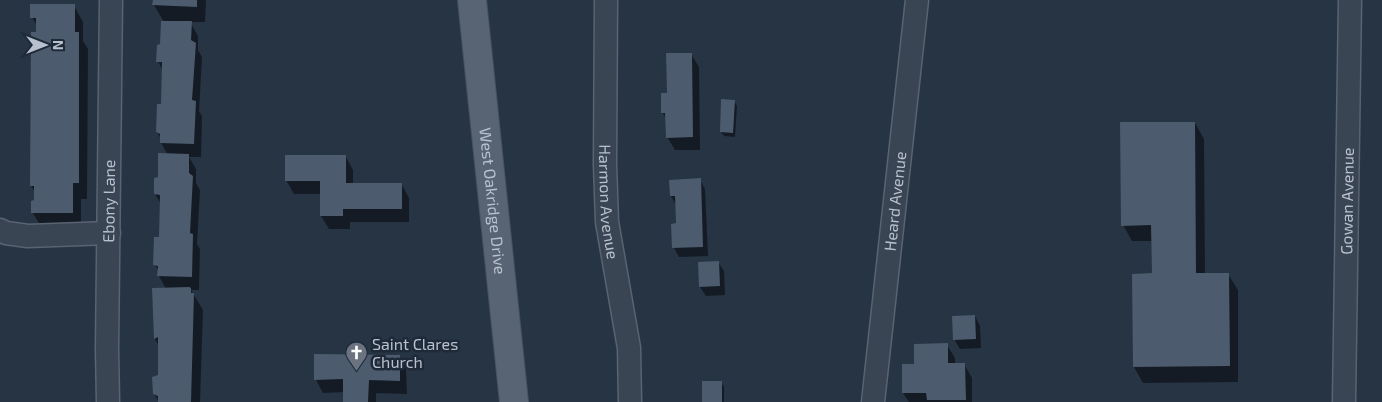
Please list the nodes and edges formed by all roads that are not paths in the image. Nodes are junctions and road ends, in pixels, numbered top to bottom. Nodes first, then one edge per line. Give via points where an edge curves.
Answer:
1 (111, 0) edge
2 (472, 0) edge
3 (606, 0) edge
4 (917, 0) edge
5 (1350, 0) edge
6 (0, 230) edge
7 (109, 234) junction
8 (108, 402) edge
9 (514, 402) edge
10 (630, 402) edge
11 (873, 402) edge
12 (1344, 402) edge

1 - 7 street, Ebony Lane
2 - 9 main road, West Oakridge Drive
3 - 10 street, Harmon Avenue via 607,222 629,348
4 - 11 street, Heard Avenue
5 - 12 street, Gowan Avenue
6 - 7 street via 28,236
7 - 8 street, Ebony Lane

